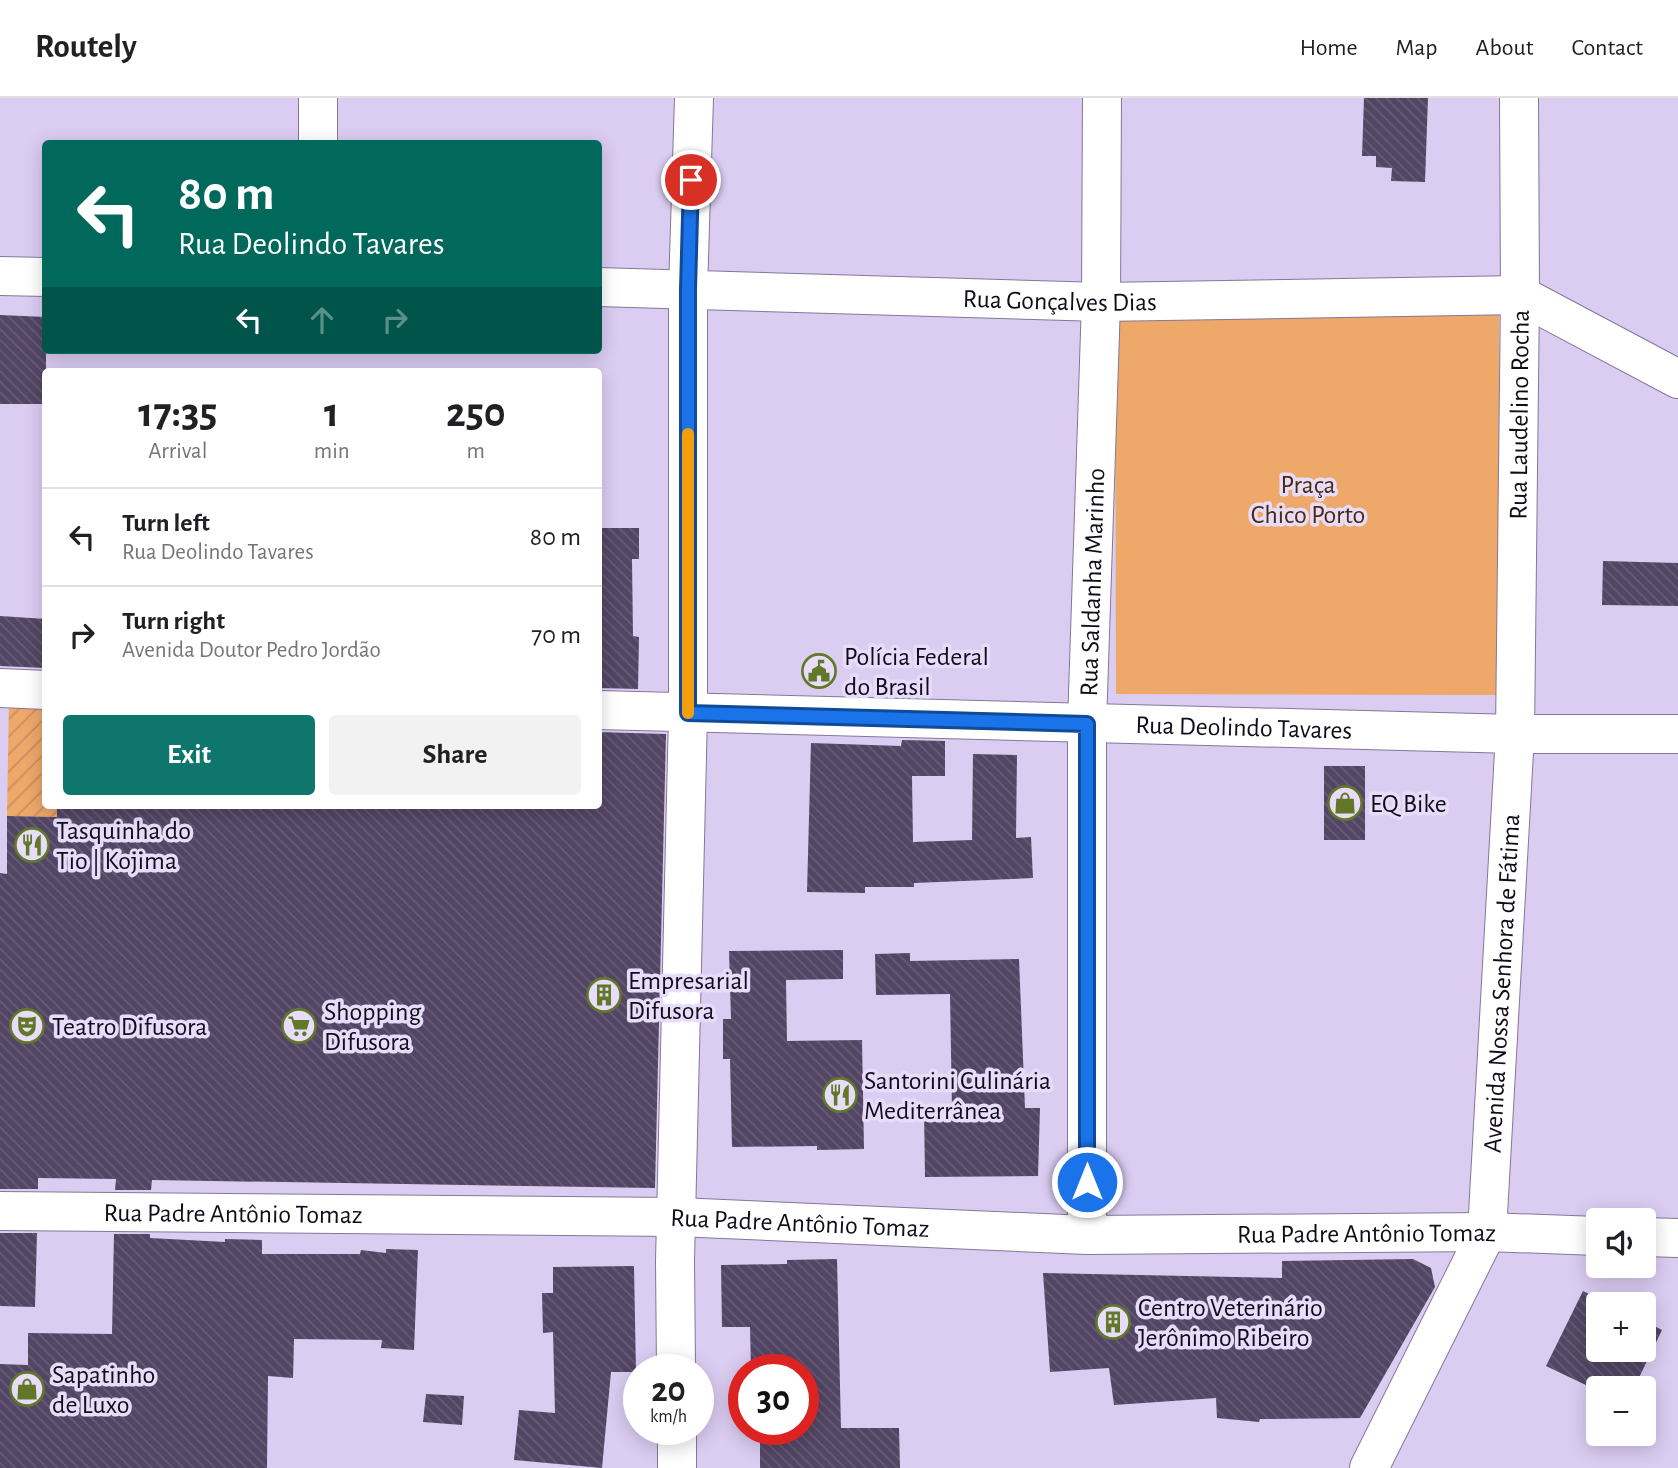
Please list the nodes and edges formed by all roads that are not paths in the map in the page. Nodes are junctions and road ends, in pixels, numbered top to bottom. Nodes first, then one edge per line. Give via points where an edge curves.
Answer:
1 (318, 98) edge
2 (694, 98) edge
3 (1102, 98) edge
4 (1519, 98) edge
5 (318, 140) edge
6 (0, 276) edge
7 (42, 276) edge
8 (602, 287) edge
9 (688, 290) junction
10 (1520, 295) junction
11 (1101, 302) junction
12 (1678, 379) edge
13 (0, 688) edge
14 (42, 690) edge
15 (602, 710) edge
16 (688, 713) junction
17 (1087, 724) junction
18 (1515, 734) junction
19 (1678, 734) edge
20 (0, 1210) edge
21 (677, 1217) junction
22 (1487, 1232) junction
23 (1087, 1235) junction
24 (1586, 1236) edge
25 (1656, 1237) edge
26 (1678, 1238) edge
27 (676, 1354) edge
28 (677, 1445) edge
29 (677, 1468) edge
30 (1369, 1468) edge

1 - 5 street
2 - 9 street
3 - 11 street, Rua Saldanha Marinho
4 - 10 street, Rua Laudelino Rocha
6 - 7 street
8 - 9 street, Rua Gonçalves Dias
9 - 11 street, Rua Gonçalves Dias
9 - 16 street
10 - 11 street, Rua Gonçalves Dias
10 - 12 street
10 - 18 street, Rua Laudelino Rocha
11 - 17 street, Rua Saldanha Marinho
13 - 14 street
15 - 16 street, Rua Deolindo Tavares
16 - 17 street, Rua Deolindo Tavares
16 - 21 street
17 - 18 street, Rua Deolindo Tavares
17 - 23 street, Rua Saldanha Marinho
18 - 19 street, Rua Deolindo Tavares
18 - 22 street, Avenida Nossa Senhora de Fátima
20 - 21 street, Rua Padre Antônio Tomaz
21 - 23 street, Rua Padre Antônio Tomaz
21 - 27 street
22 - 23 street, Rua Padre Antônio Tomaz
22 - 24 street, Rua Padre Antônio Tomaz
22 - 30 street
25 - 26 street
28 - 29 street

